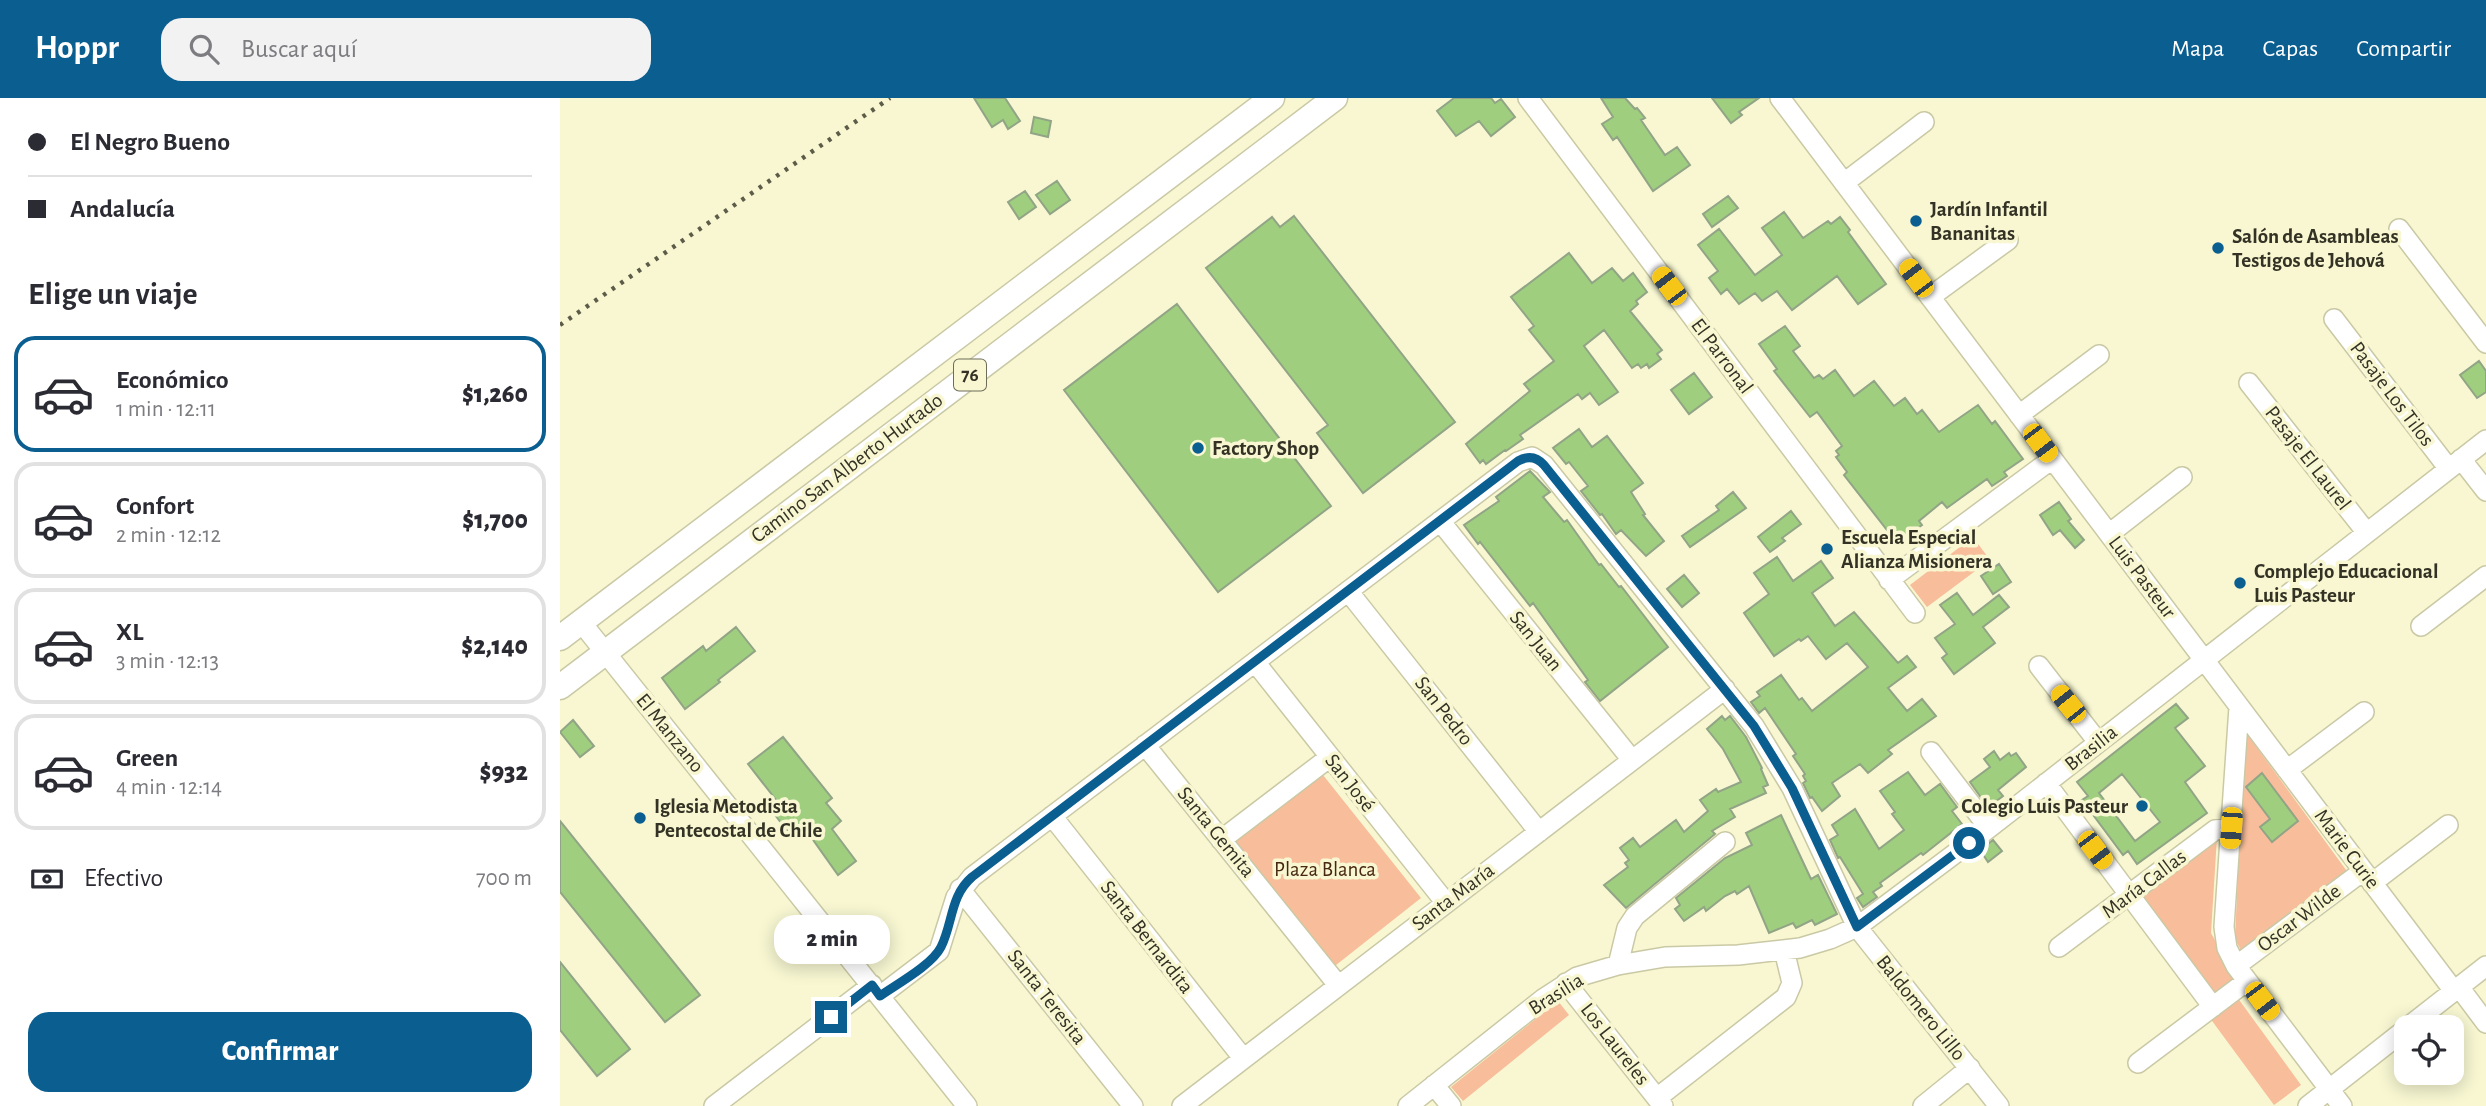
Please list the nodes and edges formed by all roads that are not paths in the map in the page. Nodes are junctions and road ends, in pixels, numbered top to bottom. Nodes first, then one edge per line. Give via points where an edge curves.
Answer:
1 (1272, 98) edge
2 (1335, 98) edge
3 (1528, 98) edge
4 (1780, 98) edge
5 (1924, 121) dead end
6 (1844, 183) junction
7 (2399, 229) dead end
8 (2008, 240) dead end
9 (1930, 297) junction
10 (2334, 319) dead end
11 (2486, 343) edge
12 (2099, 355) dead end
13 (2249, 383) dead end
14 (2020, 415) junction
15 (2486, 440) edge
16 (2052, 459) junction
17 (2455, 464) junction
18 (2182, 477) dead end
19 (2486, 491) edge
20 (1440, 521) junction
21 (2367, 533) junction
22 (2109, 534) junction
23 (2486, 576) edge
24 (1889, 580) junction
25 (1348, 591) junction
26 (1915, 613) dead end
27 (581, 622) junction
28 (2421, 626) dead end
29 (560, 638) edge
30 (606, 652) junction
31 (2204, 660) junction
32 (1255, 662) junction
33 (2039, 666) dead end
34 (560, 687) edge
35 (1725, 689) junction
36 (2239, 706) junction
37 (2364, 712) dead end
38 (2098, 742) junction
39 (1145, 745) junction
40 (1931, 752) dead end
41 (1330, 757) junction
42 (1632, 760) junction
43 (2287, 769) junction
44 (2046, 783) junction
45 (1052, 816) junction
46 (2448, 825) dead end
47 (1989, 828) junction
48 (2231, 828) junction
49 (1539, 832) junction
50 (1221, 839) junction
51 (1725, 842) dead end
52 (2368, 877) junction
53 (961, 889) junction
54 (2129, 895) junction
55 (1446, 903) junction
56 (1857, 927) junction
57 (2059, 947) dead end
58 (1784, 950) junction
59 (1618, 965) junction
60 (2486, 966) edge
61 (2242, 974) junction
62 (1566, 983) junction
63 (1338, 985) junction
64 (2456, 989) junction
65 (876, 991) junction
66 (2213, 1007) junction
67 (2423, 1015) edge
68 (2486, 1023) edge
69 (2394, 1038) edge
70 (1243, 1058) junction
71 (2138, 1063) dead end
72 (1970, 1068) junction
73 (1434, 1085) junction
74 (2329, 1090) junction
75 (727, 1102) edge
76 (1660, 1102) edge
77 (967, 1106) edge
78 (1133, 1106) edge
79 (1182, 1106) edge
80 (1408, 1106) edge
81 (1451, 1106) edge
82 (1923, 1106) edge
83 (1999, 1106) edge
84 (2308, 1106) edge
85 (2342, 1106) edge

1 - 27 main road, Camino San Alberto Hurtado / 76
2 - 30 main road, Camino San Alberto Hurtado / 76
3 - 24 street, El Parronal
4 - 6 street, Luis Pasteur
5 - 6 street
6 - 9 street, Luis Pasteur
7 - 11 street
8 - 9 street
9 - 14 street, Luis Pasteur
10 - 17 street, Pasaje Los Tilos
12 - 14 street
13 - 21 street, Pasaje El Laurel
14 - 16 street, Luis Pasteur
15 - 17 street, Brasilia
16 - 22 street, Luis Pasteur
16 - 24 street
17 - 19 street, Pasaje Los Tilos
17 - 21 street, Brasilia
18 - 22 street
20 - 25 street
20 - 35 street, Baldomero Lillo via 1518,461 1532,457 1544,465
20 - 42 street, San Juan
21 - 31 street, Brasilia
22 - 31 street, Luis Pasteur
23 - 28 street
24 - 26 street, El Parronal
25 - 32 street
25 - 49 street, San Pedro
27 - 29 main road, Camino San Alberto Hurtado / 76
27 - 30 street, El Manzano
30 - 34 main road, Camino San Alberto Hurtado / 76
30 - 65 street, El Manzano
31 - 36 street, Luis Pasteur
31 - 38 street, Brasilia
32 - 39 street
32 - 41 street, San José
33 - 38 street
35 - 42 street, Santa María
35 - 56 street, Baldomero Lillo via 1779,765
36 - 43 street, Marie Curie
36 - 48 street
37 - 43 street
38 - 44 street, Brasilia
39 - 45 street
39 - 50 street, Santa Gemita
40 - 47 street
41 - 50 street
41 - 55 street, San José
42 - 49 street, Santa María
43 - 52 street, Marie Curie
44 - 47 street, Brasilia
44 - 54 street
45 - 53 street
45 - 70 street, Santa Bernardita
46 - 52 street, Oscar Wilde
47 - 56 street, Brasilia
48 - 54 street, María Callas via 2215,830
48 - 61 street via 2225,938
49 - 55 street, Santa María
50 - 63 street, Santa Gemita
51 - 59 street via 1635,916 1627,928
52 - 61 street, Oscar Wilde
52 - 64 street, Marie Curie
53 - 65 street via 939,951
53 - 78 street, Santa Teresita
54 - 57 street, María Callas
54 - 66 street
55 - 63 street, Santa María
56 - 58 street, Brasilia
56 - 72 street, Baldomero Lillo
58 - 59 street, Brasilia via 1665,957
58 - 76 street via 1792,983 1786,997
59 - 62 street, Brasilia
60 - 64 street
61 - 66 street, Oscar Wilde
61 - 74 street
62 - 73 street, Brasilia
62 - 76 street, Los Laureles
63 - 70 street, Santa María
64 - 67 street
64 - 68 street, Marie Curie
65 - 75 street
65 - 77 street, El Manzano
66 - 71 street, Oscar Wilde
69 - 74 street
70 - 79 street, Santa María
72 - 82 street
72 - 83 street, Baldomero Lillo
73 - 80 street, Brasilia
73 - 81 street
74 - 84 street
74 - 85 street

